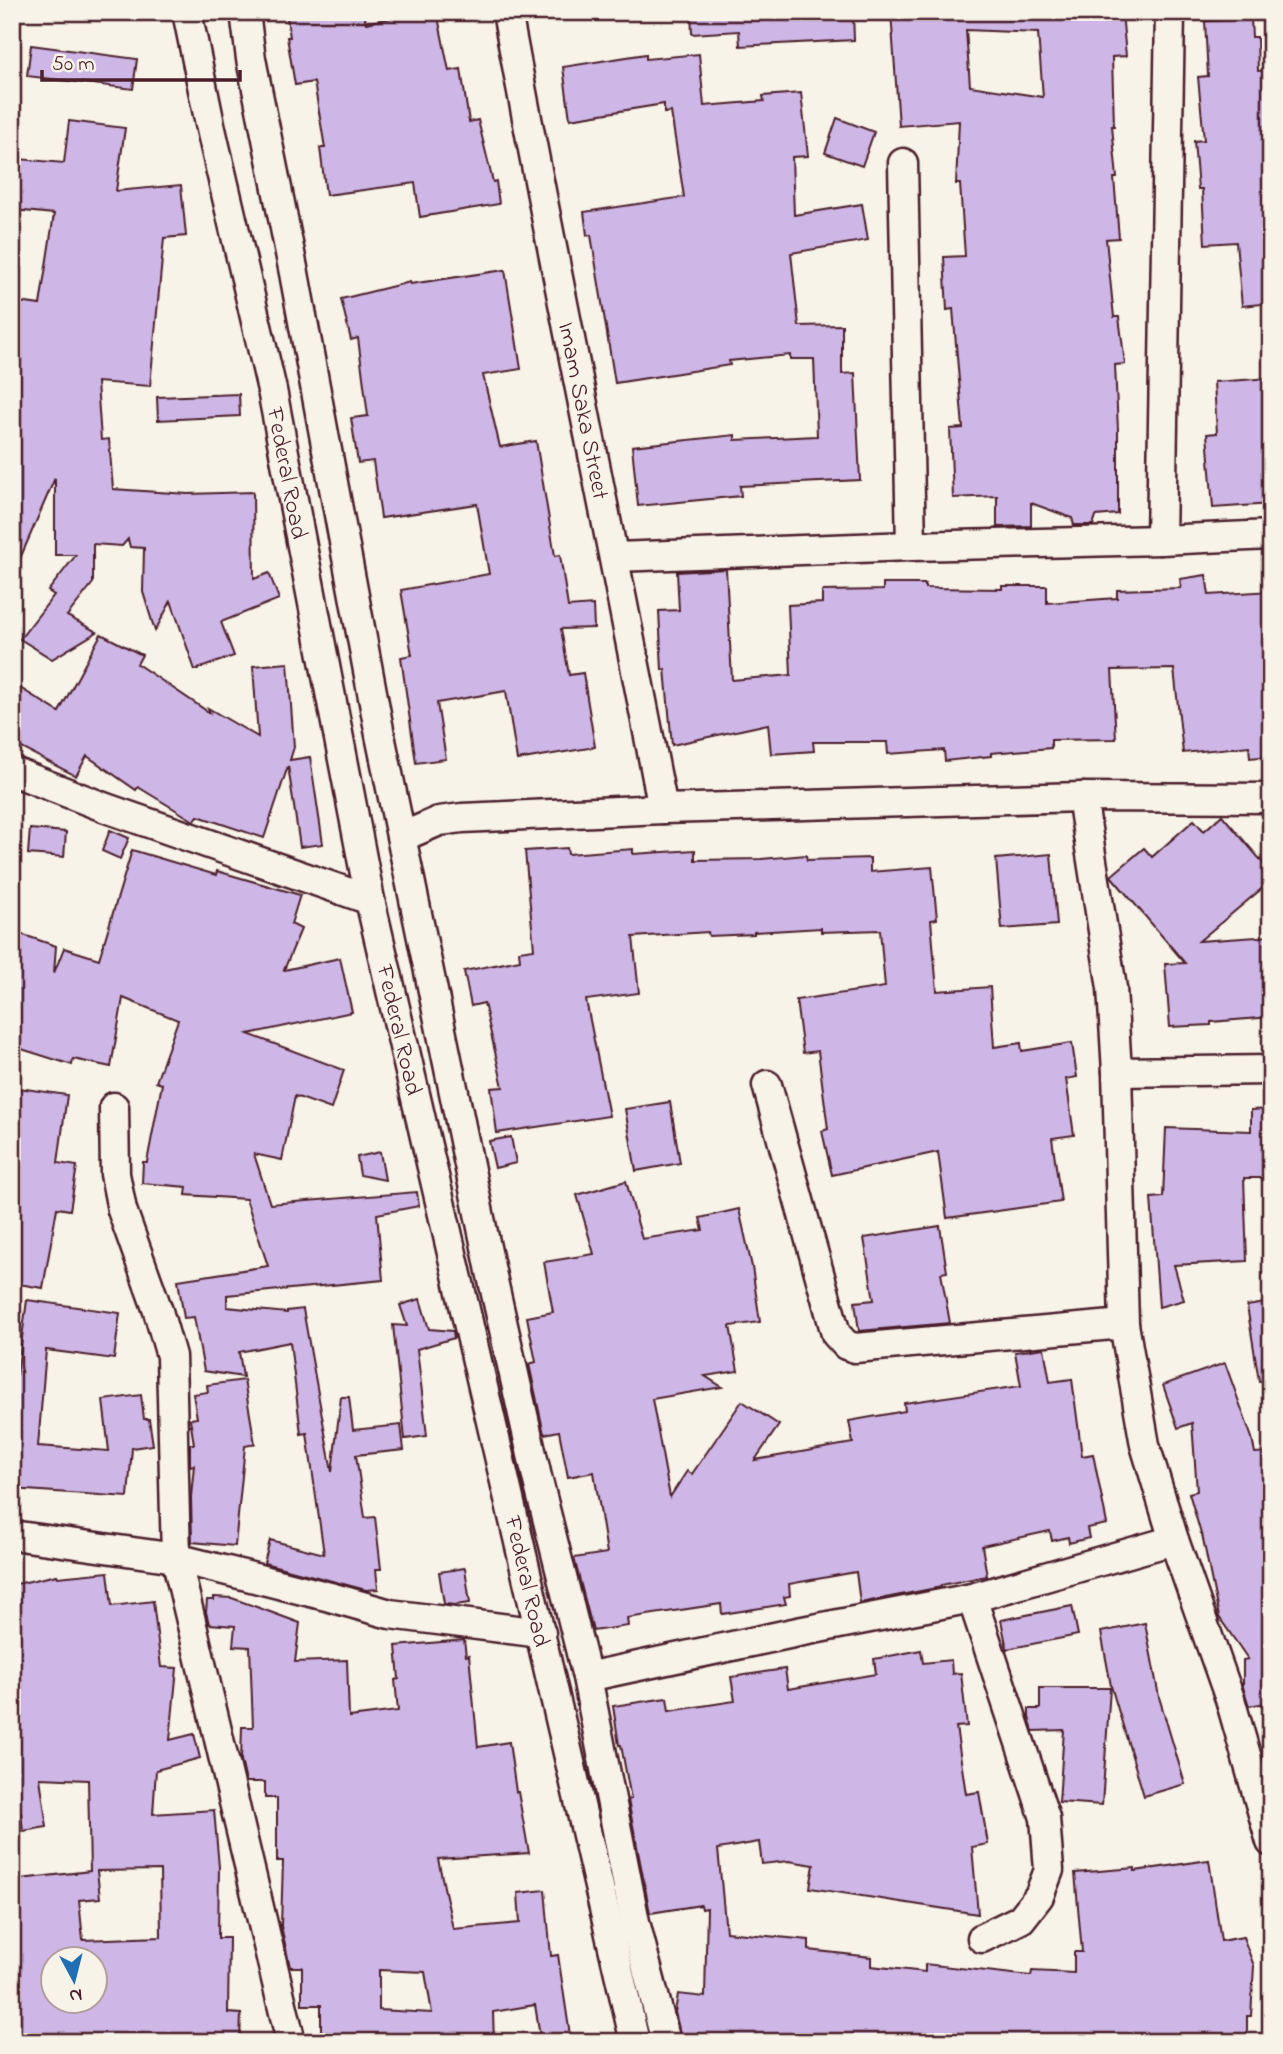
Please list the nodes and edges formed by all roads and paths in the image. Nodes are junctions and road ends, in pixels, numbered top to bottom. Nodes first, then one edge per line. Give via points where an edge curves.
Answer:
1 (187, 12) edge
2 (245, 12) edge
3 (507, 12) edge
4 (1170, 12) edge
5 (903, 163) dead end
6 (294, 273) junction
7 (248, 284) junction
8 (1271, 535) edge
9 (1161, 540) junction
10 (911, 546) junction
11 (615, 557) junction
12 (12, 771) edge
13 (1082, 797) junction
14 (1271, 798) edge
15 (663, 809) junction
16 (402, 837) junction
17 (370, 900) junction
18 (1271, 1070) edge
19 (1118, 1072) junction
20 (767, 1085) dead end
21 (114, 1107) dead end
22 (1124, 1324) junction
23 (12, 1535) edge
24 (1174, 1540) junction
25 (176, 1558) junction
26 (972, 1598) junction
27 (541, 1633) junction
28 (587, 1676) junction
29 (1271, 1842) edge
30 (982, 1938) dead end
31 (291, 2042) edge
32 (635, 2042) edge
33 (666, 2042) edge

1 - 7 street, Federal Road
2 - 6 street, Federal Road
3 - 11 street, Imam Saka Street
4 - 9 street
5 - 10 street
6 - 7 street
6 - 16 street, Federal Road
7 - 17 street, Federal Road
8 - 9 street
9 - 10 street
10 - 11 street
11 - 15 street, Imam Saka Street
12 - 17 street
13 - 14 street
13 - 15 street
13 - 19 street via 1112,988
15 - 16 street via 462,818 439,821
16 - 28 street, Federal Road via 492,1276
17 - 27 street, Federal Road
18 - 19 street
19 - 22 street
20 - 22 street via 836,1334 846,1345 855,1348
21 - 25 street via 115,1174 122,1210 171,1356
22 - 24 street via 1145,1445
23 - 25 street
24 - 26 street
24 - 29 street via 1230,1699
25 - 27 street via 390,1615
25 - 31 street
26 - 28 street
26 - 30 street via 1045,1818 1049,1870 1039,1896 1021,1919
27 - 32 street, Federal Road
28 - 33 street, Federal Road via 635,1922

